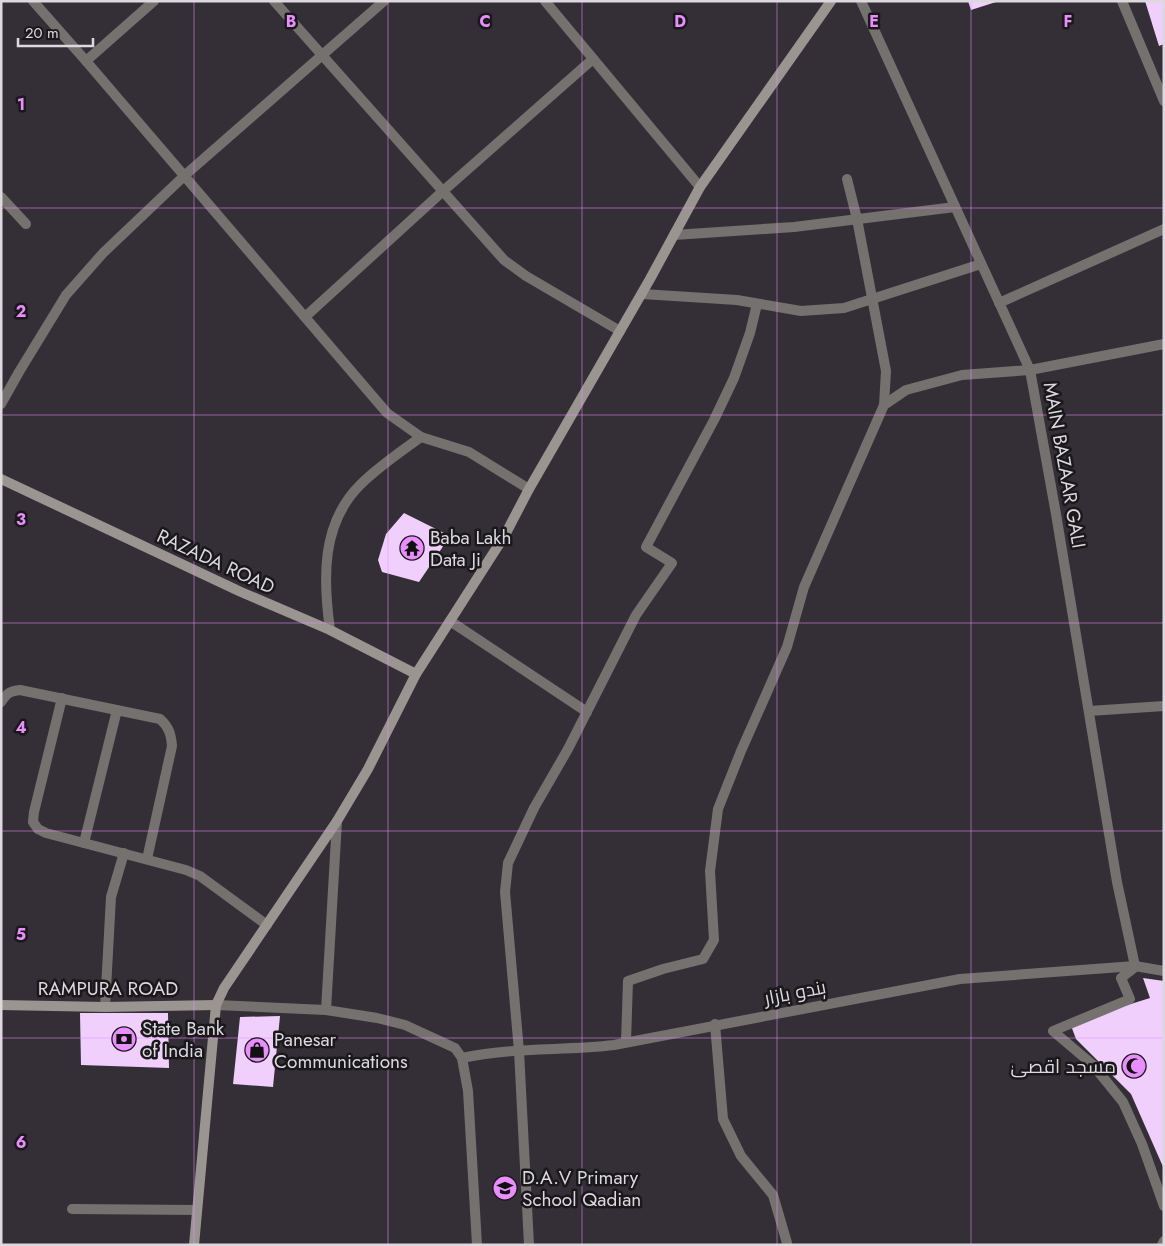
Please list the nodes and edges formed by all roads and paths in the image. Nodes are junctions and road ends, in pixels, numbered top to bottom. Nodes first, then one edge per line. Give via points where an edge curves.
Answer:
1 (33, 1) edge
2 (154, 1) edge
3 (274, 1) edge
4 (384, 1) edge
5 (831, 1) edge
6 (861, 1) edge
7 (1122, 1) edge
8 (550, 3) edge
9 (323, 55) junction
10 (593, 58) junction
11 (86, 61) junction
12 (1164, 101) edge
13 (184, 176) junction
14 (848, 179) dead end
15 (700, 187) junction
16 (442, 192) junction
17 (1, 197) edge
18 (955, 207) junction
19 (857, 219) junction
20 (26, 224) dead end
21 (1164, 229) edge
22 (674, 235) junction
23 (981, 264) junction
24 (642, 294) junction
25 (872, 299) junction
26 (999, 303) junction
27 (757, 304) junction
28 (305, 317) junction
29 (620, 332) junction
30 (1164, 344) edge
31 (1030, 370) junction
32 (1, 404) edge
33 (884, 405) junction
34 (421, 437) junction
35 (1, 479) edge
36 (529, 490) junction
37 (450, 621) junction
38 (330, 630) junction
39 (416, 674) junction
40 (62, 698) junction
41 (1, 702) edge
42 (1164, 706) edge
43 (117, 710) junction
44 (587, 712) junction
45 (1088, 712) junction
46 (337, 822) junction
47 (84, 843) junction
48 (124, 853) junction
49 (147, 859) junction
50 (267, 925) junction
51 (1135, 966) junction
52 (1164, 971) edge
53 (1, 1005) edge
54 (216, 1005) junction
55 (105, 1007) junction
56 (326, 1010) junction
57 (715, 1024) junction
58 (626, 1042) junction
59 (519, 1051) junction
60 (462, 1058) junction
61 (1164, 1206) edge
62 (72, 1209) dead end
63 (197, 1210) junction
64 (1164, 1241) edge
65 (787, 1243) dead end
66 (194, 1245) edge
67 (477, 1245) edge
68 (529, 1245) edge
69 (1162, 1245) edge

1 - 11 street
2 - 11 street
3 - 9 street
4 - 9 street
5 - 15 main road
6 - 18 street, MAIN BAZAAR GALI
7 - 12 street
8 - 10 street
9 - 13 street
9 - 16 street
10 - 15 street
10 - 16 street
11 - 13 street
13 - 28 street
13 - 32 street via 104,252 66,296
14 - 19 street
15 - 22 main road
16 - 28 street
16 - 29 street via 504,260
17 - 20 street
18 - 19 street
18 - 23 street, MAIN BAZAAR GALI
19 - 22 street
19 - 25 street
21 - 26 street
22 - 24 main road
23 - 25 street
23 - 26 street, MAIN BAZAAR GALI
24 - 27 street
24 - 29 main road
25 - 27 street via 844,308 801,311
25 - 33 street via 886,371
26 - 31 street, MAIN BAZAAR GALI
27 - 44 street via 734,378 646,547 672,563 636,615
28 - 34 street via 387,413
29 - 36 main road
30 - 31 street
31 - 33 street via 962,375 906,390
31 - 45 street, MAIN BAZAAR GALI
33 - 58 street via 804,587 787,647 718,808 710,871 714,940 703,958 628,982
34 - 36 street via 469,452
34 - 38 street via 360,485 335,521 326,562 325,588
35 - 38 main road, RAZADA ROAD via 241,592
36 - 37 main road via 505,535
37 - 39 main road
37 - 44 street
38 - 39 main road, RAZADA ROAD
39 - 46 main road
40 - 41 street via 20,690 11,691
40 - 43 street
40 - 47 street via 33,822 46,833
42 - 45 street
43 - 47 street
43 - 49 street via 160,719 172,735
44 - 59 street via 534,808 505,876
45 - 51 street, MAIN BAZAAR GALI
46 - 50 main road
46 - 56 street
47 - 48 street
48 - 49 street
48 - 55 street via 111,897
49 - 50 street via 200,876
50 - 54 main road
51 - 52 street, ہندو بازار
51 - 57 street, ہندو بازار via 960,979
51 - 61 street via 1121,978 1130,999 1053,1031 1093,1065 1123,1102
53 - 55 main road, RAMPURA ROAD
54 - 55 main road, RAMPURA ROAD
54 - 56 street
54 - 63 main road
56 - 60 street via 405,1025 455,1048
57 - 58 street, ہندو بازار
57 - 65 street via 723,1119 741,1156 773,1195
58 - 59 street, ہندو بازار
59 - 60 street, ہندو بازار
59 - 68 street
60 - 67 street via 468,1091
62 - 63 street
63 - 66 main road
64 - 69 street

